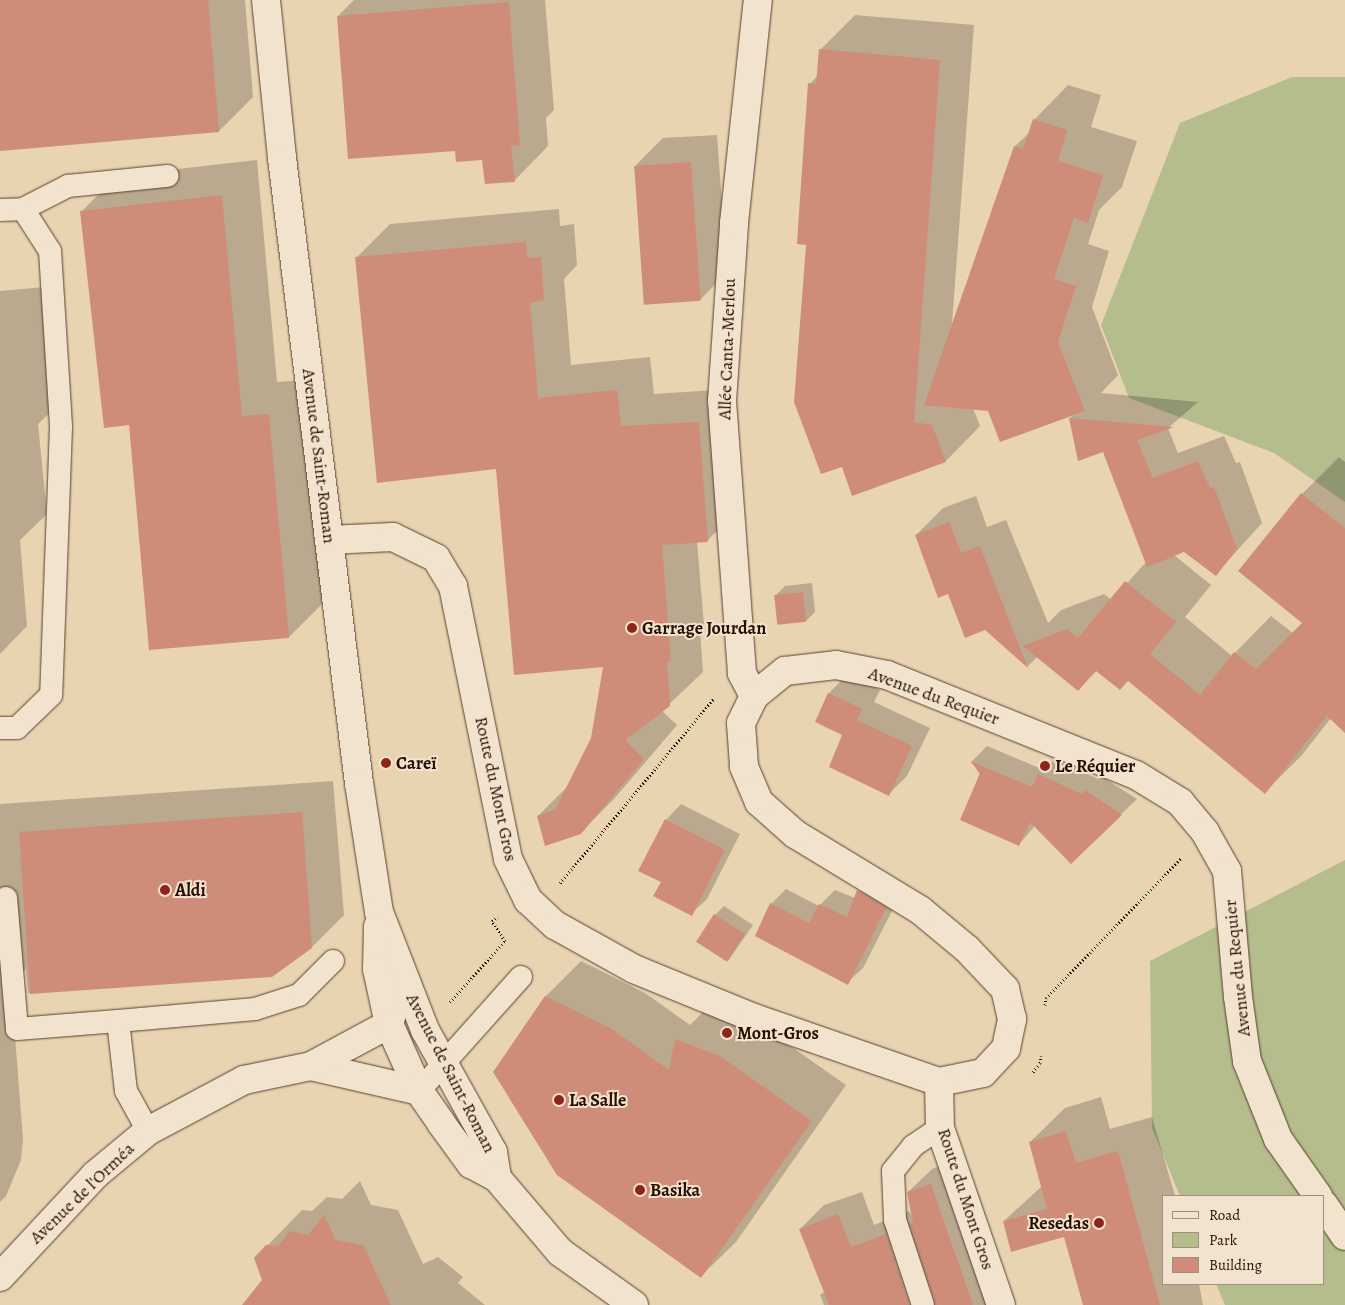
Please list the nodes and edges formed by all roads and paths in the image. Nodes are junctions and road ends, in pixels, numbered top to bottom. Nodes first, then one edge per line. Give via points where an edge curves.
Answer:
1 (266, 0) edge
2 (758, 0) edge
3 (167, 176) dead end
4 (23, 209) junction
5 (0, 210) edge
6 (329, 540) junction
7 (748, 684) junction
8 (0, 728) edge
9 (1205, 832) junction
10 (6, 898) dead end
11 (528, 900) junction
12 (379, 912) junction
13 (333, 961) dead end
14 (521, 977) dead end
15 (404, 978) junction
16 (1045, 1007) dead end
17 (118, 1021) junction
18 (389, 1024) junction
19 (425, 1030) junction
20 (1041, 1054) dead end
21 (311, 1066) junction
22 (443, 1066) junction
23 (1027, 1076) dead end
24 (939, 1082) junction
25 (419, 1090) junction
26 (940, 1128) junction
27 (148, 1131) junction
28 (497, 1178) junction
29 (1317, 1195) edge
30 (1325, 1206) edge
31 (1345, 1236) edge
32 (0, 1277) edge
33 (634, 1305) edge
34 (923, 1305) edge
35 (1000, 1305) edge

1 - 6 street, Avenue de Saint-Roman via 283,168
2 - 7 street, Allée Canta-Merlou via 734,223 722,401
3 - 4 lane via 68,186
4 - 5 lane
4 - 8 lane via 50,251 60,417 51,695 18,728
6 - 11 street, Route du Mont Gros via 393,537 436,558 453,586 508,860
6 - 12 street, Avenue de Saint-Roman via 358,783
7 - 9 street, Avenue du Requier via 784,672 836,665 887,675 1136,775 1180,802
7 - 11 path via 704,707 554,890
7 - 24 street, Avenue du Requier via 741,723 744,766 759,802 795,834 920,910 967,950 1005,989 1012,1019 1006,1048 983,1073
9 - 16 path via 1046,998
9 - 29 street, Avenue du Requier via 1227,871 1247,1061 1278,1139
10 - 17 lane via 17,1029
11 - 19 path via 492,921 505,941
11 - 24 street, Route du Mont Gros via 555,924 634,970 789,1031
12 - 15 street, Avenue de Saint-Roman
12 - 18 street, Avenue de Saint-Roman via 377,969
13 - 17 lane via 299,995 256,1010
14 - 22 lane
15 - 18 street
15 - 19 street, Avenue de Saint-Roman
17 - 27 lane via 126,1091
18 - 21 street, Avenue de l'Orméa
18 - 25 street, Avenue de Saint-Roman
19 - 22 street, Avenue de Saint-Roman
20 - 23 path via 1040,1063
21 - 25 street, Avenue de l'Orméa
21 - 27 street, Avenue de l'Orméa via 244,1080
22 - 25 lane
22 - 28 street, Avenue de Saint-Roman via 493,1152
24 - 26 street, Route du Mont Gros
25 - 28 street, Avenue de Saint-Roman via 471,1164
26 - 34 lane via 913,1146 893,1171 895,1220
26 - 35 street, Route du Mont Gros
27 - 32 street, Avenue de l'Orméa via 96,1176
28 - 33 street, Avenue de Saint-Roman via 560,1252
30 - 31 street

